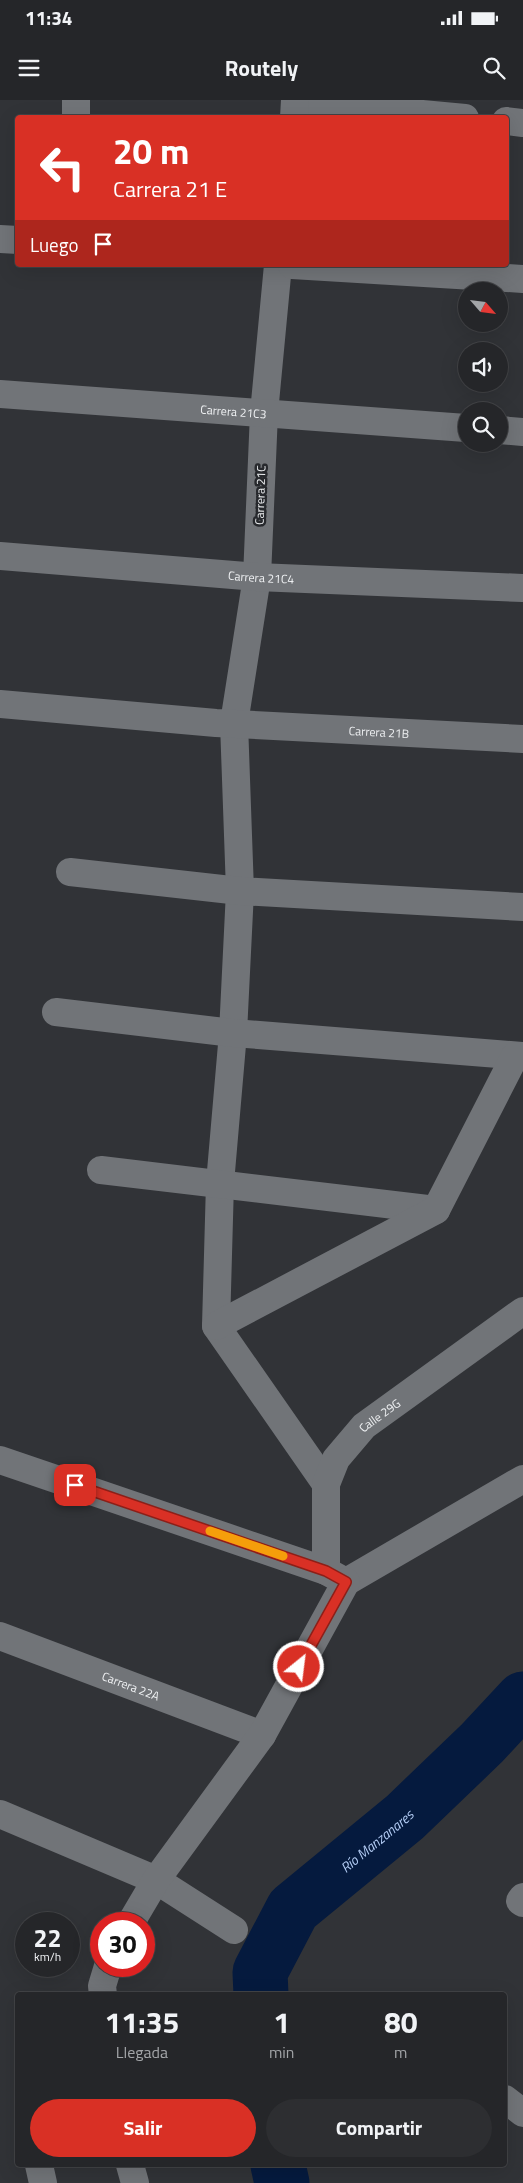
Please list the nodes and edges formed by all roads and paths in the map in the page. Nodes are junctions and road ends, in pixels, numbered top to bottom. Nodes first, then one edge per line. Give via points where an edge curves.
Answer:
1 (76, 100) edge
2 (296, 100) edge
3 (309, 100) edge
4 (76, 115) edge
5 (294, 115) edge
6 (434, 115) edge
7 (509, 121) edge
8 (523, 123) edge
9 (0, 239) edge
10 (15, 240) edge
11 (278, 267) edge
12 (325, 267) edge
13 (523, 279) edge
14 (0, 394) edge
15 (264, 413) junction
16 (458, 427) edge
17 (508, 431) edge
18 (523, 432) edge
19 (0, 556) edge
20 (257, 577) junction
21 (523, 588) edge
22 (0, 704) edge
23 (234, 723) junction
24 (523, 739) edge
25 (70, 872) dead end
26 (240, 891) junction
27 (523, 907) edge
28 (56, 1012) dead end
29 (233, 1033) junction
30 (519, 1056) edge
31 (101, 1170) dead end
32 (220, 1183) junction
33 (436, 1210) junction
34 (523, 1312) edge
35 (216, 1326) junction
36 (1, 1462) edge
37 (523, 1479) edge
38 (326, 1484) junction
39 (336, 1576) junction
40 (0, 1636) edge
41 (262, 1735) junction
42 (0, 1814) edge
43 (156, 1880) junction
44 (137, 1912) edge
45 (234, 1930) dead end
46 (105, 1977) edge
47 (103, 1992) edge
48 (507, 2100) edge
49 (523, 2113) edge
50 (39, 2167) edge
51 (131, 2167) edge
52 (43, 2183) edge
53 (135, 2183) edge

1 - 4 street
2 - 5 street
3 - 6 street
7 - 8 street
9 - 10 street
11 - 15 street, Carrera 21C
12 - 13 street
14 - 15 street, Carrera 21C3
15 - 16 street, Carrera 21C3
15 - 20 street, Carrera 21C
17 - 18 street
19 - 20 street, Carrera 21C4
20 - 21 street, Carrera 21C4
20 - 23 street, Carrera 21C
22 - 23 street, Carrera 21B
23 - 24 street, Carrera 21B
23 - 26 street
25 - 26 street
26 - 27 street
26 - 29 street
28 - 29 street
29 - 30 street
29 - 32 street
30 - 33 street
31 - 32 street
32 - 33 street
32 - 35 street
33 - 35 street
34 - 38 street, Calle 29G via 364,1426 336,1459
35 - 38 street
36 - 39 street
37 - 39 street
38 - 39 street, Calle 29G
39 - 41 street
40 - 41 street, Carrera 22A
41 - 43 street
42 - 43 street
43 - 44 street
43 - 45 street
46 - 47 street
48 - 49 street
50 - 52 street
51 - 53 street

